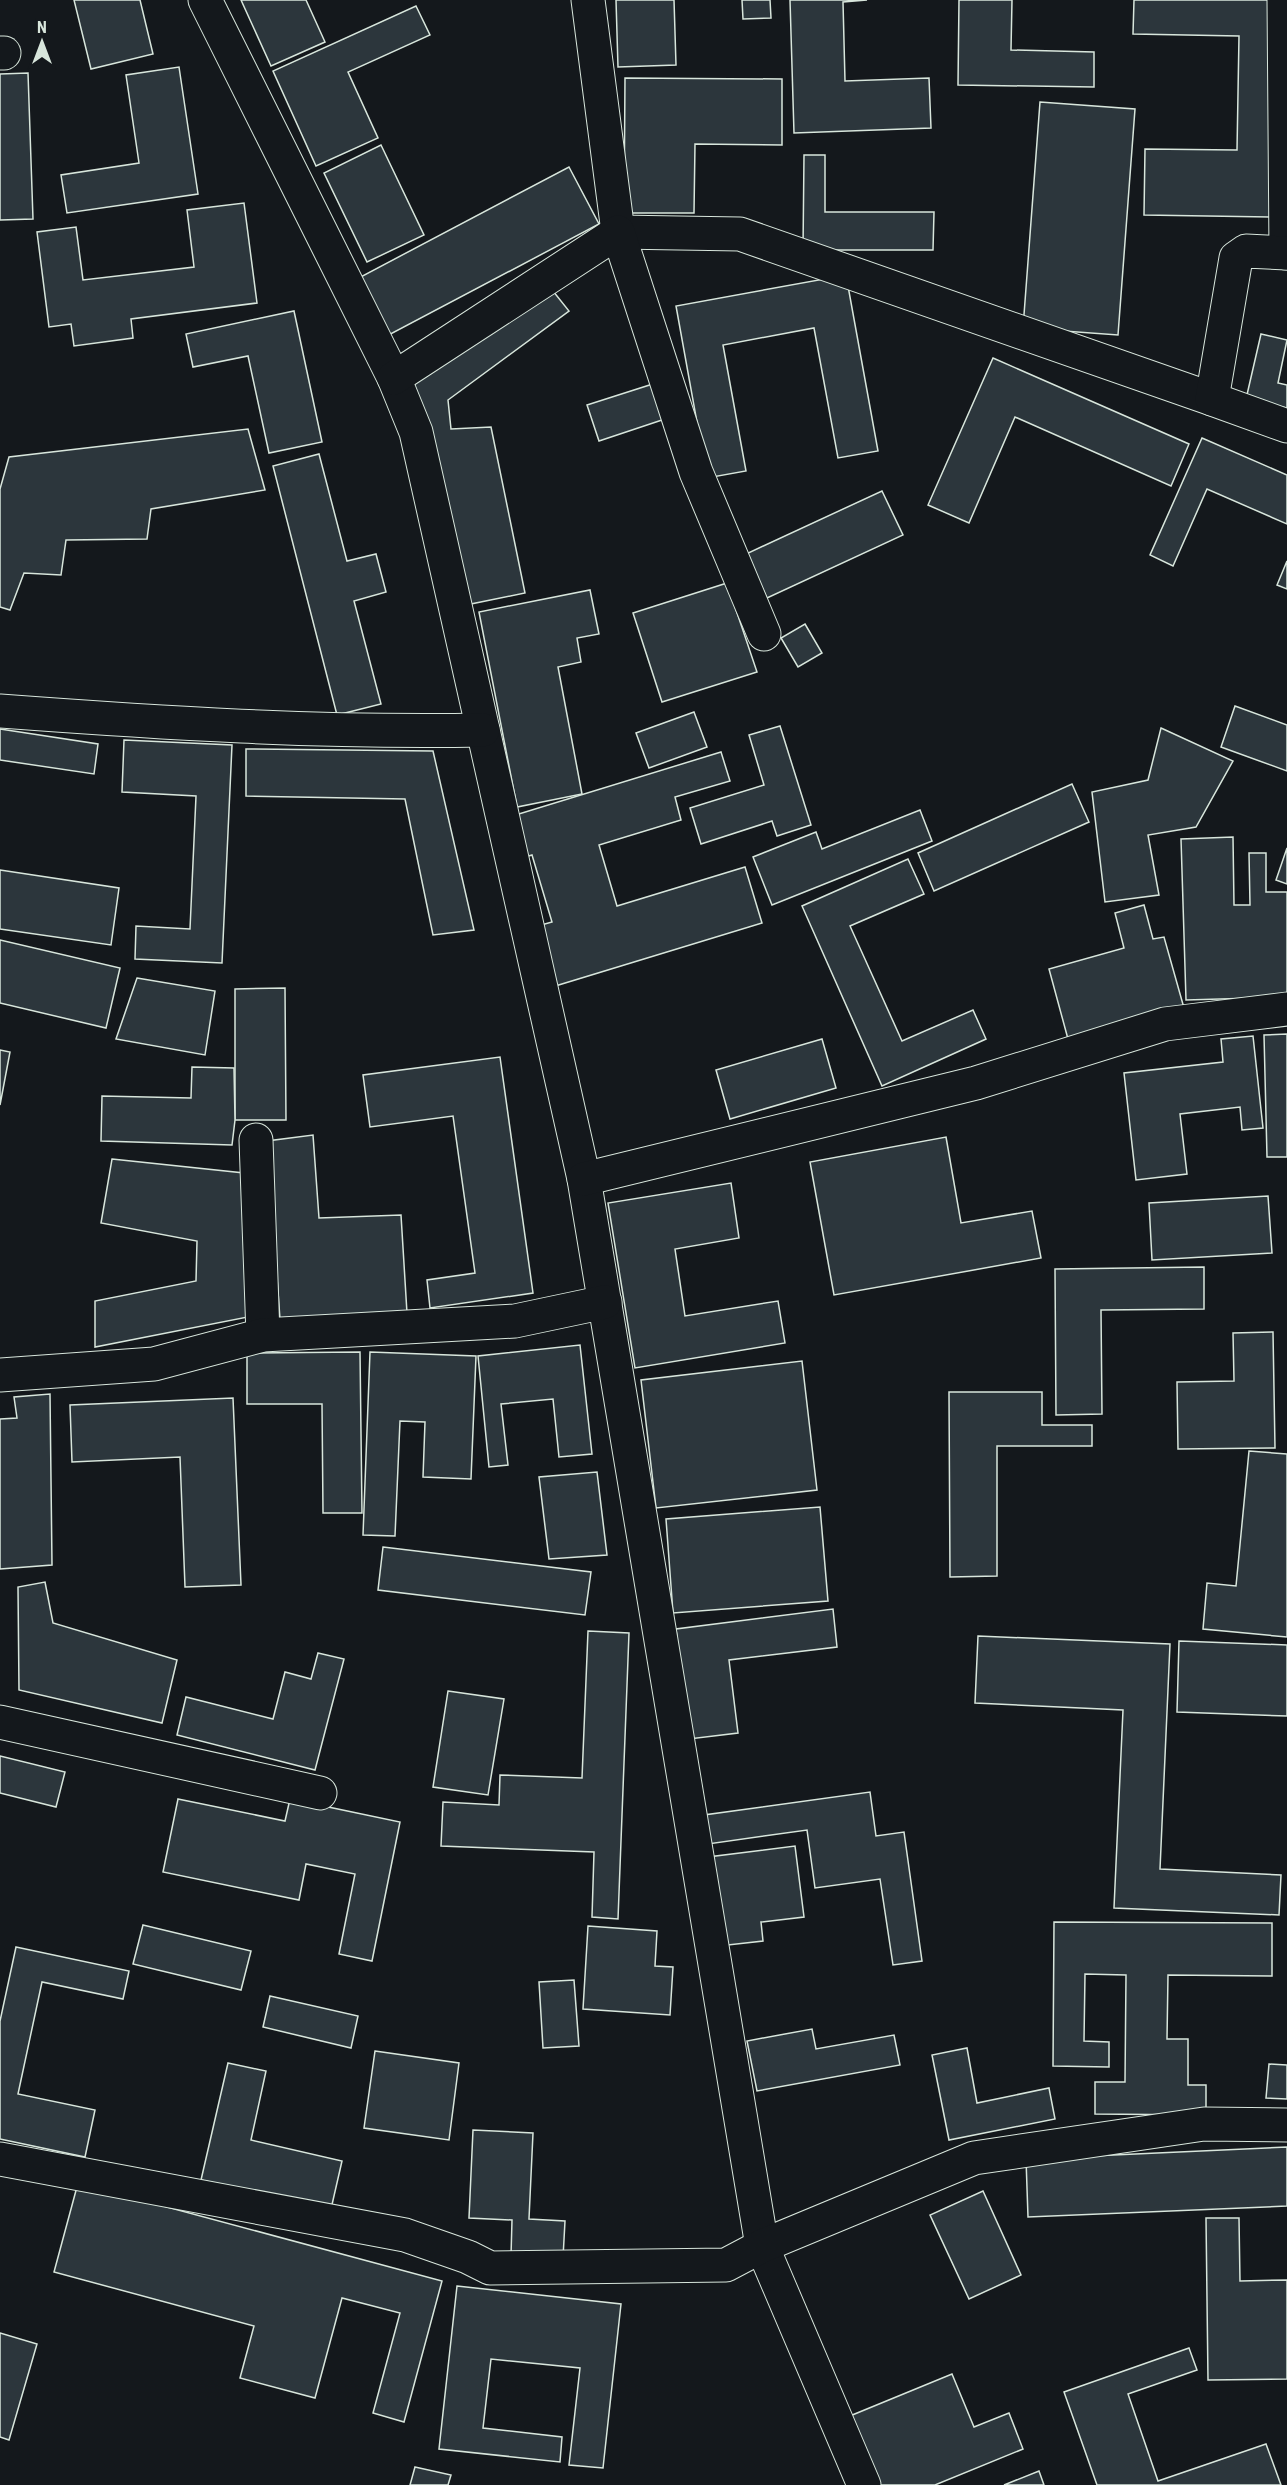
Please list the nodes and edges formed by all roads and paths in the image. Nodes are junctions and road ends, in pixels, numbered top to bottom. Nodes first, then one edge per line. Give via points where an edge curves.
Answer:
1 (205, 0) edge
2 (588, 0) edge
3 (1284, 0) edge
4 (618, 232) junction
5 (1287, 253) edge
6 (394, 378) junction
7 (1212, 399) junction
8 (1287, 426) edge
9 (764, 634) dead end
10 (0, 711) edge
11 (483, 730) junction
12 (1287, 1009) edge
13 (256, 1140) dead end
14 (584, 1179) junction
15 (605, 1302) junction
16 (262, 1335) junction
17 (0, 1375) edge
18 (0, 1722) edge
19 (321, 1793) dead end
20 (1287, 2125) edge
21 (0, 2159) edge
22 (762, 2246) junction
23 (864, 2485) edge

1 - 6 street
2 - 4 street
3 - 5 street
4 - 6 street
4 - 7 street via 740,234
4 - 9 street via 696,472
5 - 7 street via 1246,251 1236,258
6 - 11 street via 416,432
7 - 8 street
10 - 11 street via 191,725 382,732
11 - 14 street
12 - 14 street via 1165,1024 976,1083
13 - 16 street
14 - 15 street
15 - 16 street via 515,1321
15 - 22 street
16 - 17 street via 154,1364
18 - 19 street
20 - 22 street via 1204,2124 974,2158
21 - 22 street via 405,2235 490,2268 726,2265
22 - 23 street

